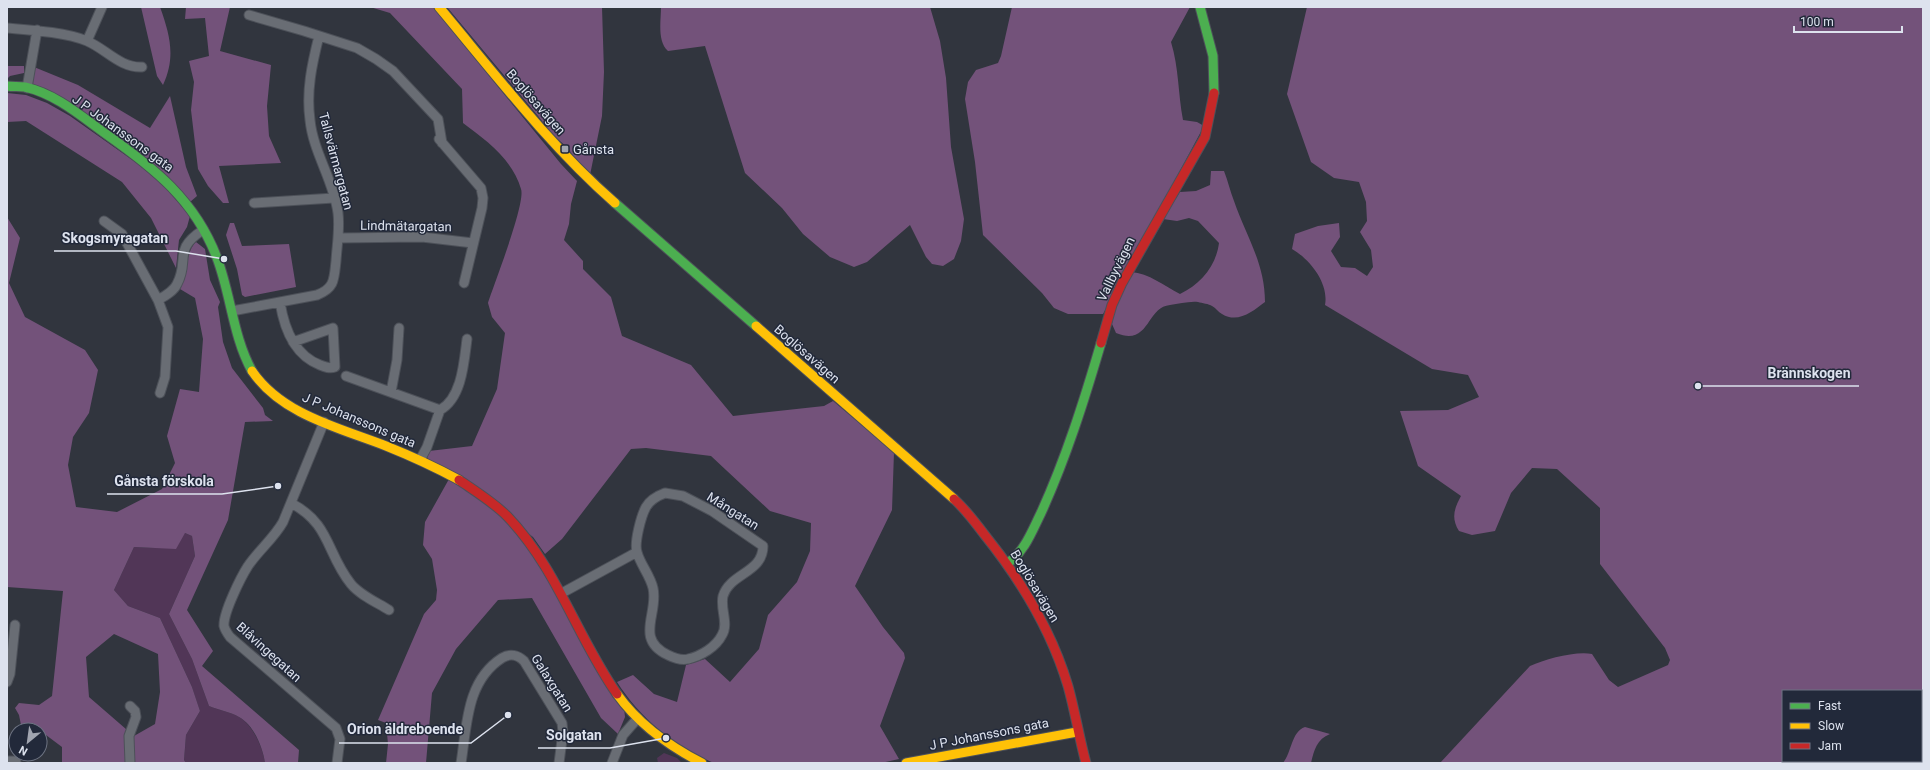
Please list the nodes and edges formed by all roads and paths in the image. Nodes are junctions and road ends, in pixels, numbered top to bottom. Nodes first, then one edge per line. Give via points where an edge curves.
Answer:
1 (102, 7) edge
2 (439, 7) edge
3 (1200, 7) edge
4 (249, 15) dead end
5 (7, 28) edge
6 (37, 30) junction
7 (319, 36) junction
8 (87, 41) junction
9 (142, 67) dead end
10 (7, 86) edge
11 (27, 88) junction
12 (334, 198) junction
13 (254, 203) dead end
14 (104, 221) dead end
15 (203, 230) junction
16 (338, 238) junction
17 (473, 242) junction
18 (464, 283) dead end
19 (158, 300) junction
20 (280, 302) junction
21 (232, 311) junction
22 (399, 328) dead end
23 (468, 339) dead end
24 (293, 342) junction
25 (346, 376) dead end
26 (391, 392) junction
27 (160, 393) dead end
28 (440, 410) junction
29 (324, 422) junction
30 (420, 460) junction
31 (291, 503) junction
32 (637, 552) junction
33 (1008, 563) junction
34 (562, 593) junction
35 (389, 610) dead end
36 (15, 625) dead end
37 (7, 682) edge
38 (130, 706) dead end
39 (638, 718) junction
40 (1077, 732) junction
41 (130, 763) edge
42 (337, 763) edge
43 (461, 763) edge
44 (558, 763) edge
45 (612, 763) edge
46 (702, 763) edge
47 (906, 763) edge
48 (1086, 763) edge

1 - 8 street
2 - 33 street, Boglösavägen via 532,119 588,179 958,503
3 - 33 street, Vallbyvägen via 1214,54 1216,82 1212,117 1205,137 1122,283 1112,305 1064,459 1022,551
4 - 7 street
5 - 6 street
6 - 8 street
6 - 11 street
7 - 12 street, Tallsvärmargatan via 310,69 308,101 310,121
7 - 17 street via 357,48 376,59 393,71 430,109 436,133 442,144 480,188 482,208
8 - 9 street via 131,68
10 - 11 street, J P Johanssons gata
11 - 15 street, J P Johanssons gata via 72,110 143,160 167,180 184,199
12 - 13 street
12 - 16 street, Tallsvärmargatan via 338,212
14 - 19 street via 122,234
15 - 19 street via 191,238 183,250 177,284 172,291
15 - 21 street, J P Johanssons gata via 215,254
16 - 17 street, Lindmätargatan via 422,237
16 - 20 street, Tallsvärmargatan via 334,278 326,291
17 - 18 street
19 - 27 street via 168,327 165,377
20 - 21 street, Tallsvärmargatan
20 - 24 street
21 - 29 street, J P Johanssons gata via 238,340 254,374 280,399
22 - 26 street
23 - 28 street via 464,366 457,388 447,407
24 - 24 street via 308,359 328,368 335,367 333,328
25 - 26 street
26 - 28 street
28 - 30 street
29 - 30 street, J P Johanssons gata
29 - 31 street, Blåvingegatan
30 - 34 street, J P Johanssons gata via 455,476 505,515 543,559
31 - 35 street via 320,526 342,571 354,587
31 - 42 street, Blåvingegatan via 278,531 243,575 224,625 230,637 336,728 340,739
32 - 32 street, Mångatan via 654,589 648,625 649,635 664,653 685,660 704,653 722,636 725,629 723,597 726,590 757,565 763,553 763,546 683,496 665,493 646,508 638,534
32 - 34 street
33 - 40 street, Boglösavägen via 1048,632 1068,686
34 - 39 street, J P Johanssons gata via 610,684
36 - 37 street
38 - 41 street via 136,716 129,736
39 - 45 street via 623,735
39 - 46 street, J P Johanssons gata via 675,749
40 - 47 street, J P Johanssons gata
40 - 48 street, Boglösavägen
43 - 44 street, Galaxgatan via 470,705 479,681 498,661 513,655 520,656 524,661 560,719 563,732

